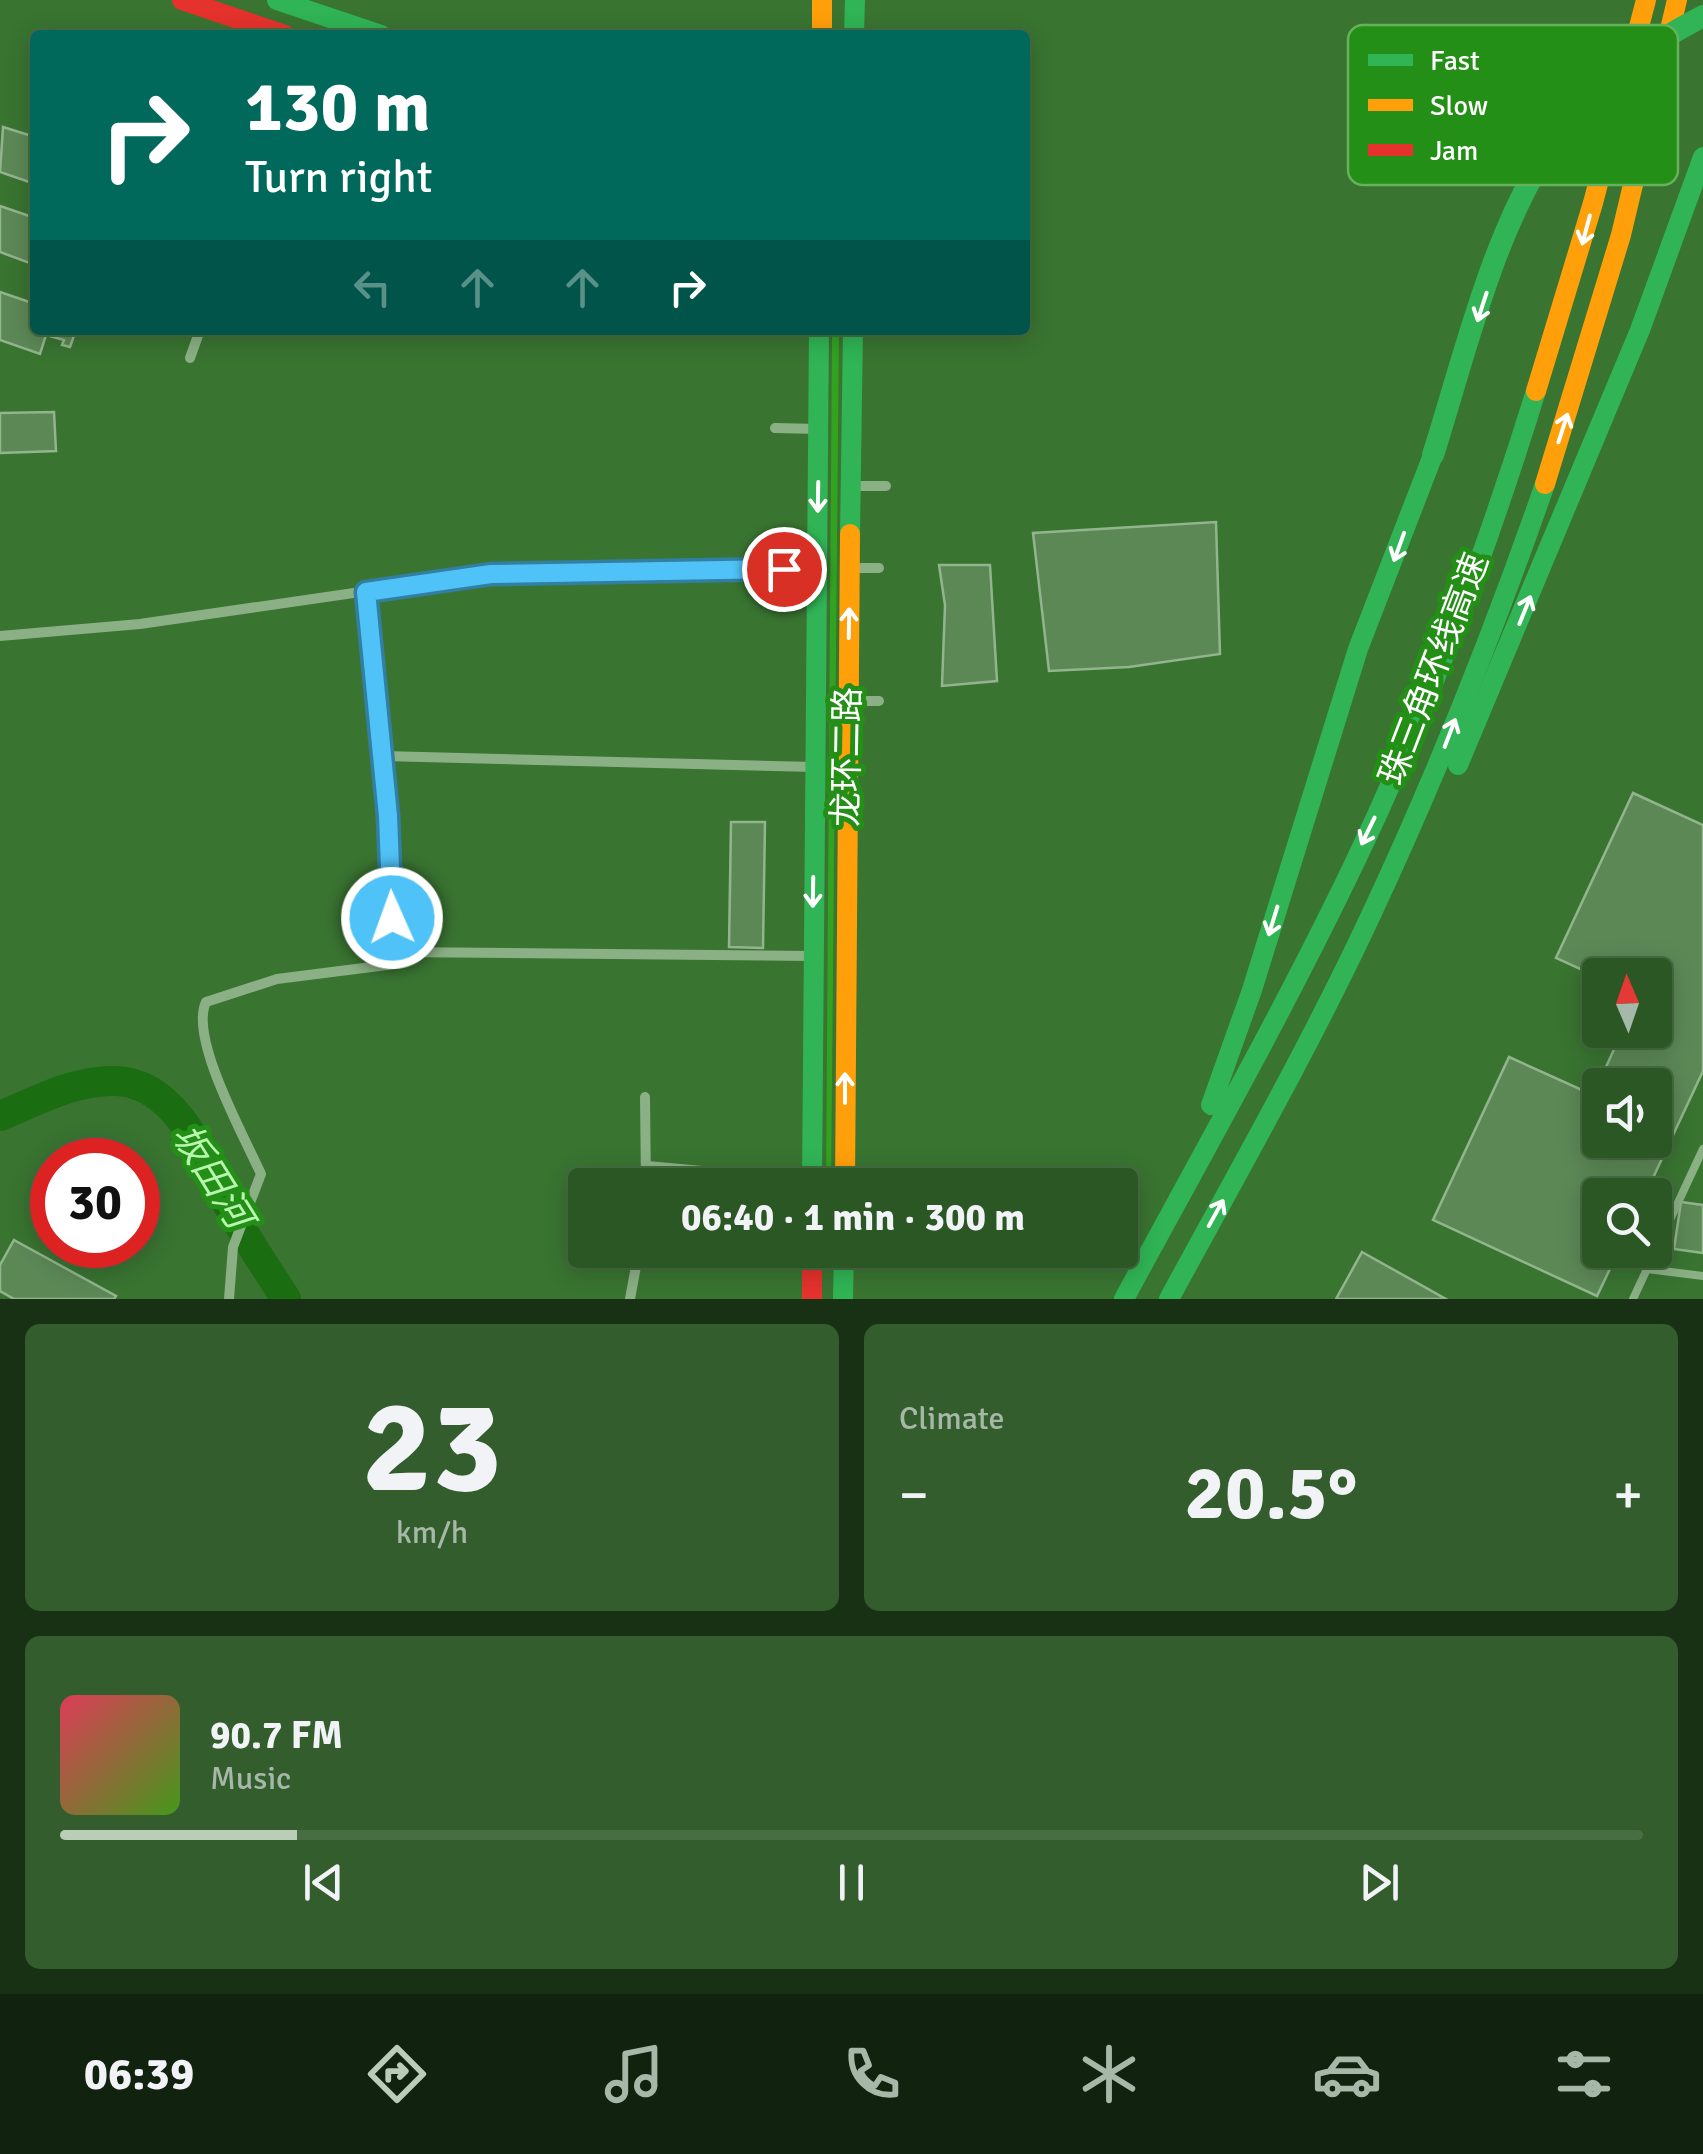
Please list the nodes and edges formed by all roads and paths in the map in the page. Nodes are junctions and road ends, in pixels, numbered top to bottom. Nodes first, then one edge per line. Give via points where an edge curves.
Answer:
1 (182, 0) edge
2 (277, 0) edge
3 (822, 0) edge
4 (854, 0) edge
5 (1646, 0) edge
6 (1677, 0) edge
7 (1703, 16) edge
8 (1639, 25) edge
9 (1672, 25) edge
10 (270, 30) edge
11 (366, 30) edge
12 (822, 30) edge
13 (854, 30) edge
14 (1678, 31) edge
15 (1703, 157) edge
16 (1529, 185) edge
17 (1597, 185) edge
18 (1634, 185) edge
19 (198, 335) edge
20 (820, 335) edge
21 (852, 335) edge
22 (190, 358) dead end
23 (775, 428) dead end
24 (818, 428) junction
25 (850, 486) junction
26 (886, 486) dead end
27 (849, 568) junction
28 (879, 568) dead end
29 (817, 570) junction
30 (366, 592) junction
31 (0, 636) edge
32 (848, 701) junction
33 (879, 701) dead end
34 (383, 756) junction
35 (815, 767) junction
36 (394, 952) junction
37 (812, 956) junction
38 (1293, 1071) junction
39 (645, 1098) dead end
40 (1703, 1149) edge
41 (646, 1166) joint
42 (668, 1168) edge
43 (812, 1168) edge
44 (845, 1168) edge
45 (1176, 1202) junction
46 (1672, 1215) edge
47 (636, 1268) edge
48 (812, 1268) edge
49 (844, 1268) edge
50 (1647, 1268) joint
51 (1703, 1276) edge
52 (229, 1299) edge
53 (630, 1299) edge
54 (812, 1299) edge
55 (843, 1299) edge
56 (1124, 1299) edge
57 (1169, 1299) edge
58 (1633, 1299) edge

1 - 10 main road
2 - 11 main road
3 - 12 main road
4 - 13 main road
5 -> 8 main road, 珠三角环线高速
9 -> 6 main road, 珠三角环线高速
7 -> 14 main road, bridge
38 -> 15 main road via 1384,920 1460,760 1640,330
16 -> 45 main road, bridge via 1358,649 1252,990
17 -> 45 main road, 珠三角环线高速 via 1571,286 1465,593 1376,813 1300,972
38 -> 18 main road, 珠三角环线高速 via 1439,762 1552,459
19 - 22 street
20 - 24 main road, 龙环二路
21 - 25 main road, 龙环二路
23 - 24 street
24 -> 29 main road, 龙环二路
25 - 26 street
25 - 27 main road, 龙环二路
27 - 28 street
32 -> 27 main road, 龙环二路
29 - 30 street via 491,574
29 - 35 main road, 龙环二路
30 - 31 street
30 - 34 street
32 - 33 street
44 -> 32 main road, 龙环二路
34 - 35 street
34 - 36 street
35 -> 37 main road, 龙环二路
36 - 37 street
36 - 52 street via 395,964 277,979 202,1006 202,1038 261,1174 233,1247
37 - 43 main road, 龙环二路
57 -> 38 main road, 珠三角环线高速
39 - 41 street
40 - 46 lane
41 - 42 street
45 - 56 main road, 珠三角环线高速
47 - 53 street
48 - 54 main road
49 - 55 main road
50 - 51 lane
50 - 58 lane

